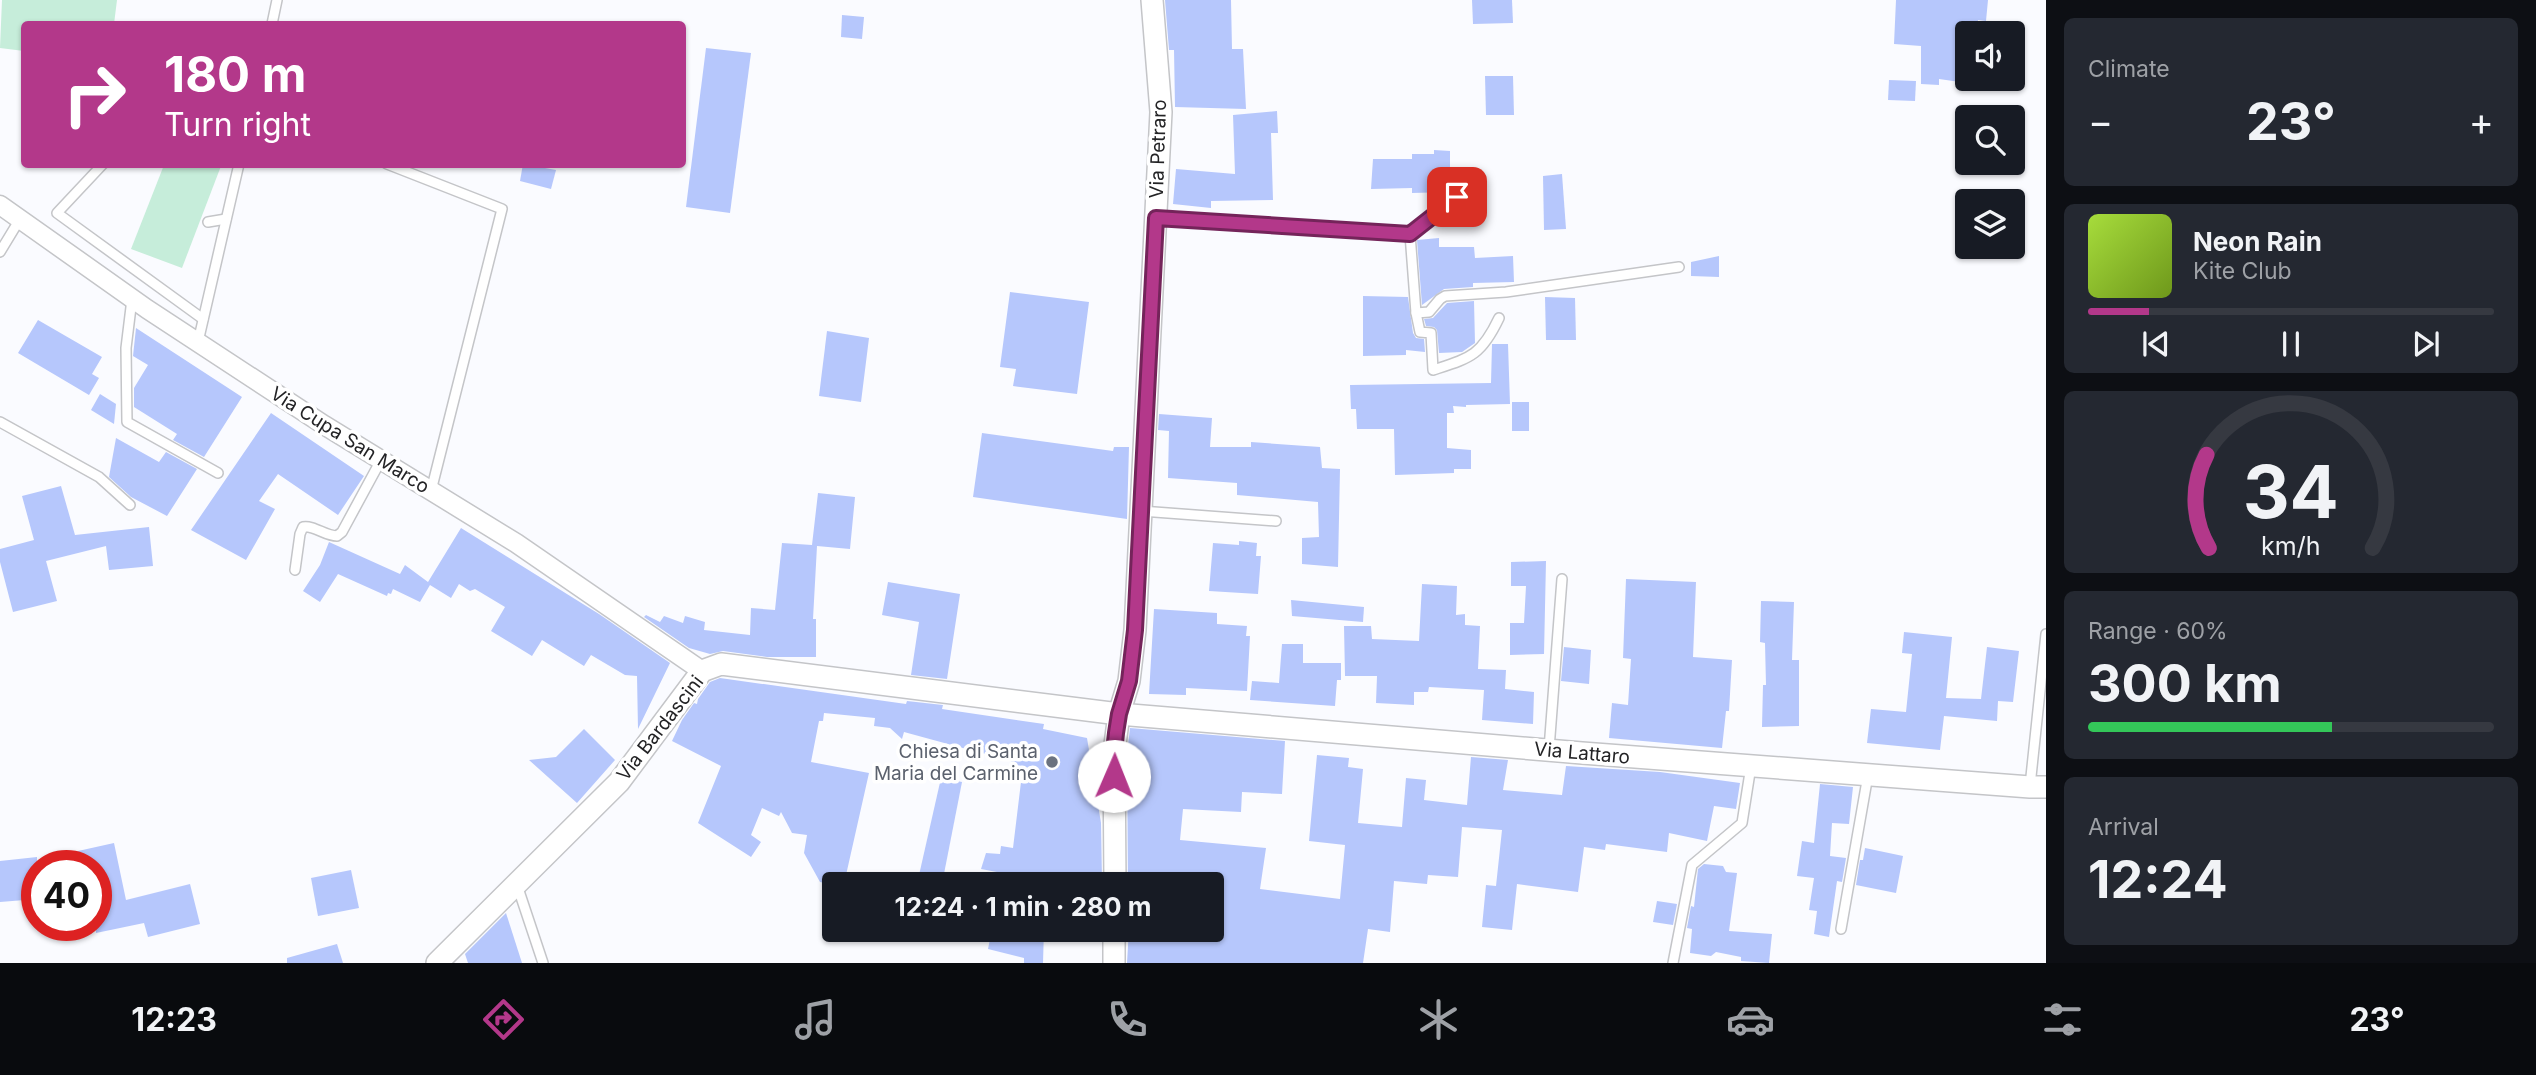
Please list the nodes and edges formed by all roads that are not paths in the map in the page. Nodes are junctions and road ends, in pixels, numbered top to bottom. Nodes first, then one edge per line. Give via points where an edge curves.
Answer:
1 (277, 0) edge
2 (1152, 0) edge
3 (273, 21) edge
4 (99, 168) edge
5 (238, 168) edge
6 (397, 168) edge
7 (1475, 182) dead end
8 (0, 205) edge
9 (1156, 218) junction
10 (20, 219) junction
11 (226, 219) junction
12 (208, 222) dead end
13 (1410, 234) junction
14 (0, 252) edge
15 (1679, 267) dead end
16 (132, 299) junction
17 (1416, 313) junction
18 (1499, 318) dead end
19 (203, 319) junction
20 (198, 342) junction
21 (0, 422) edge
22 (381, 460) junction
23 (218, 473) dead end
24 (431, 491) junction
25 (130, 505) dead end
26 (1141, 511) junction
27 (1276, 521) dead end
28 (295, 569) dead end
29 (1562, 579) dead end
30 (2046, 634) edge
31 (702, 671) junction
32 (1119, 714) junction
33 (1549, 751) junction
34 (1751, 766) junction
35 (1868, 775) junction
36 (2038, 787) edge
37 (1115, 872) edge
38 (517, 886) junction
39 (1841, 929) dead end
40 (1114, 942) edge
41 (437, 963) edge
42 (543, 963) edge
43 (1114, 963) edge
44 (1673, 963) edge

1 - 3 lane
2 - 9 street, Via Petraro via 1161,112
4 - 19 lane via 57,213
5 - 11 lane
6 - 24 lane via 502,209
7 - 13 lane
8 - 10 street, Via Cupa San Marco
9 - 13 lane
9 - 26 street, Via Petraro
10 - 14 lane
10 - 16 street, Via Cupa San Marco
11 - 12 lane
11 - 19 lane
13 - 17 lane
15 - 17 lane via 1446,296 1429,312
16 - 20 street, Via Cupa San Marco
16 - 23 lane via 126,348 127,422
17 - 18 lane via 1420,332 1431,333 1433,370 1470,358 1490,337
19 - 20 lane
20 - 22 street, Via Cupa San Marco
21 - 25 lane via 99,477
22 - 24 street, Via Cupa San Marco
22 - 28 lane via 342,532 328,536 303,527
24 - 31 street, Via Cupa San Marco
26 - 27 lane
26 - 32 street, Via Petraro via 1135,630 1129,681
29 - 33 lane
30 - 36 lane
31 - 32 street, Via Bardascini via 721,664
31 - 38 street, Via Bardascini via 619,782
32 - 33 street, Via Lattaro
32 - 37 street, Via Petraro via 1114,752
33 - 34 street, Via Lattaro
34 - 35 street, Via Lattaro
34 - 44 lane via 1742,823 1692,865
35 - 36 street, Via Lattaro
35 - 39 lane
38 - 41 street, Via Bardascini
38 - 42 lane
40 - 43 street

